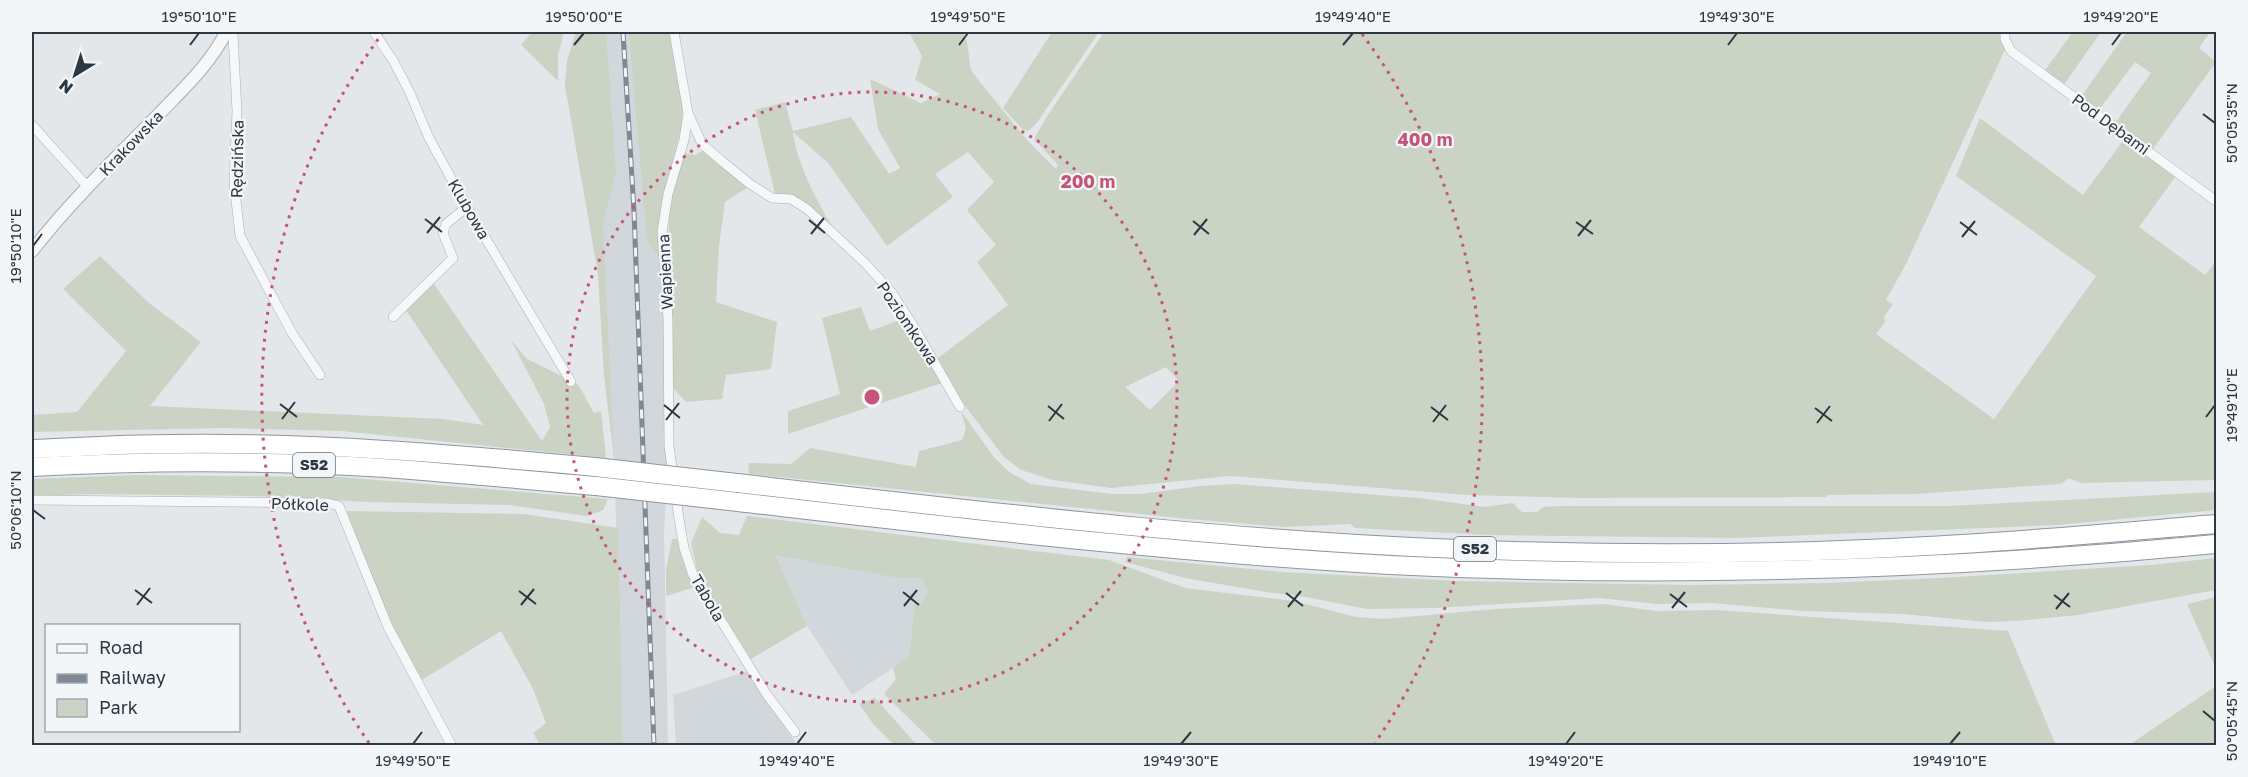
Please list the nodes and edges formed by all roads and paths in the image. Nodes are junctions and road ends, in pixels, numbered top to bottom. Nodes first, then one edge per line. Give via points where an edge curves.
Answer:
1 (228, 32) edge
2 (374, 32) edge
3 (675, 32) edge
4 (2005, 32) edge
5 (688, 113) junction
6 (32, 125) edge
7 (702, 144) junction
8 (681, 147) junction
9 (88, 187) junction
10 (2217, 201) edge
11 (467, 207) junction
12 (32, 251) edge
13 (393, 317) dead end
14 (320, 375) dead end
15 (572, 382) dead end
16 (960, 407) dead end
17 (669, 446) joint
18 (32, 449) edge
19 (32, 467) edge
20 (595, 476) junction
21 (32, 500) edge
22 (2217, 524) edge
23 (2217, 544) edge
24 (795, 732) dead end
25 (452, 746) edge

1 - 9 street, Krakowska via 204,67
1 - 14 street, Rędzińska via 233,35 237,111 234,182 240,236 292,333
2 - 11 street, Klubowa via 407,86 429,138
3 - 5 street, Wapienna
4 - 10 street, Pod Dębami via 2011,51
5 - 7 street, Poziomkowa
5 - 8 street, Wapienna
6 - 9 street
7 - 8 street
7 - 16 street, Poziomkowa via 772,198 791,200 807,209 866,264 892,293
8 - 17 street, Wapienna via 662,232 668,319
9 - 12 street, Krakowska
11 - 13 street via 446,224 443,233 453,258
11 - 15 street, Klubowa
17 - 24 street, Tabola via 684,548 693,575 767,695
18 - 20 highway, S52 via 174,444 305,446 401,451
19 - 20 highway, S52 via 306,464
20 - 22 highway, S52, bridge via 737,483 1255,537 1515,551 1893,548
20 - 23 highway, S52, bridge via 738,502 1074,540 1257,556 1525,570 1686,572 1894,567
21 - 25 street, Półkole via 339,506 388,627

